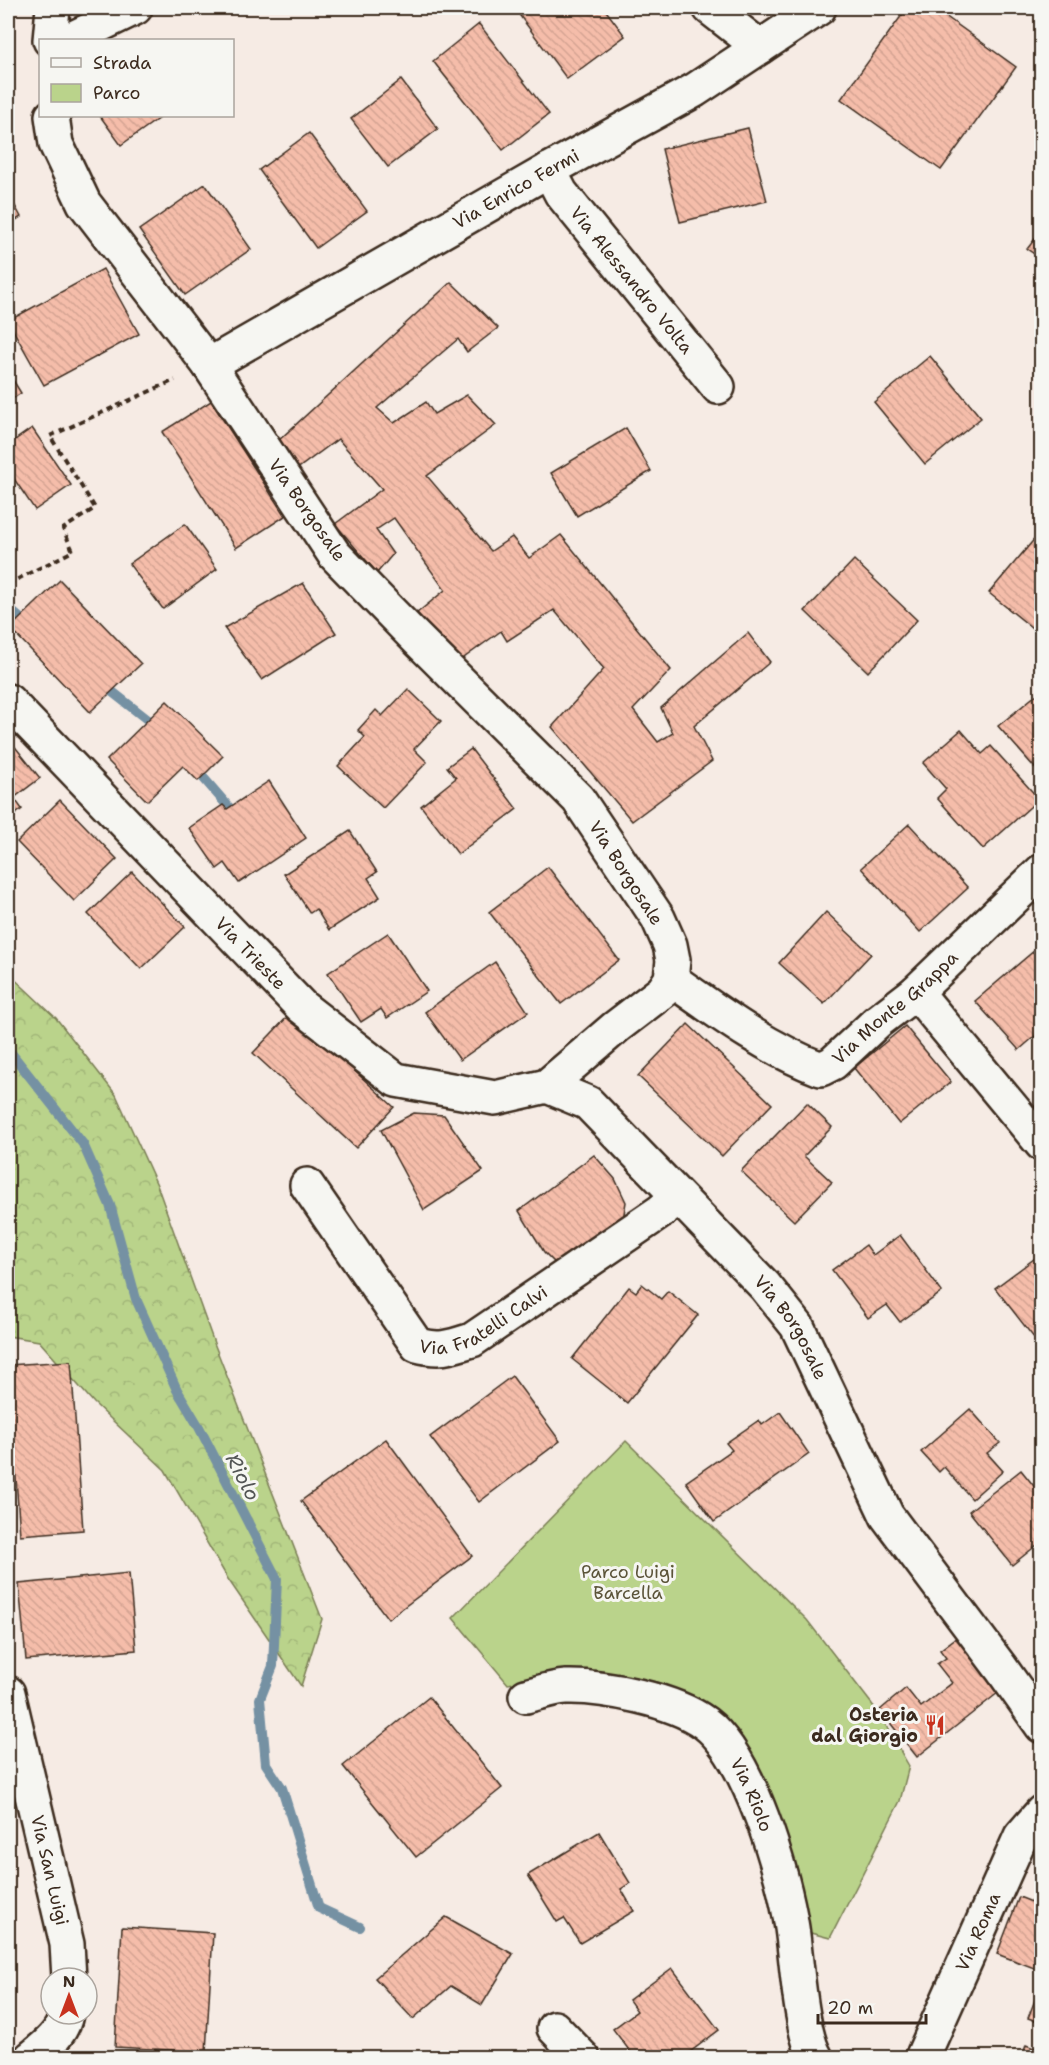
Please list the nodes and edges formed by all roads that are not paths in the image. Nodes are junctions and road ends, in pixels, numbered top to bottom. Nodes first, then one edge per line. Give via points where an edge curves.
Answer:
1 (53, 8) edge
2 (135, 8) edge
3 (710, 8) edge
4 (819, 8) edge
5 (50, 39) edge
6 (71, 39) edge
7 (760, 47) junction
8 (52, 117) edge
9 (549, 170) junction
10 (209, 365) junction
11 (718, 387) dead end
12 (8, 701) edge
13 (1041, 872) edge
14 (671, 979) junction
15 (916, 992) junction
16 (548, 1086) junction
17 (1041, 1144) edge
18 (307, 1185) dead end
19 (678, 1197) junction
20 (8, 1693) edge
21 (526, 1696) dead end
22 (1041, 1726) edge
23 (1041, 1812) edge
24 (68, 1966) edge
25 (62, 2026) edge
26 (554, 2028) dead end
27 (31, 2058) edge
28 (583, 2058) edge
29 (816, 2058) edge
30 (922, 2058) edge

1 - 5 street
2 - 6 street
3 - 7 street
4 - 7 street, Via Enrico Fermi
7 - 9 street, Via Enrico Fermi via 695,90
8 - 10 street, Via Borgosale via 56,144 84,203
9 - 10 street, Via Enrico Fermi
9 - 11 street, Via Alessandro Volta via 561,193
10 - 14 street, Via Borgosale via 334,554 578,799 658,918 670,945
12 - 16 street, Via Trieste via 302,1007 396,1080 495,1098
13 - 15 street, Via Monte Grappa
14 - 15 street, Via Monte Grappa via 748,1033 821,1070
14 - 16 street via 663,991
15 - 17 street
16 - 19 street, Via Borgosale via 588,1103
18 - 19 street, Via Fratelli Calvi via 417,1345 434,1349 472,1340
19 - 22 street, Via Borgosale via 765,1286 796,1326 887,1516
20 - 24 street, Via San Luigi via 67,1944
21 - 29 street, Via Riolo via 564,1687 644,1697 705,1723 729,1749 778,1860 805,2025
23 - 30 street, Via Roma via 1021,1836
25 - 27 street via 53,2040
26 - 28 street

